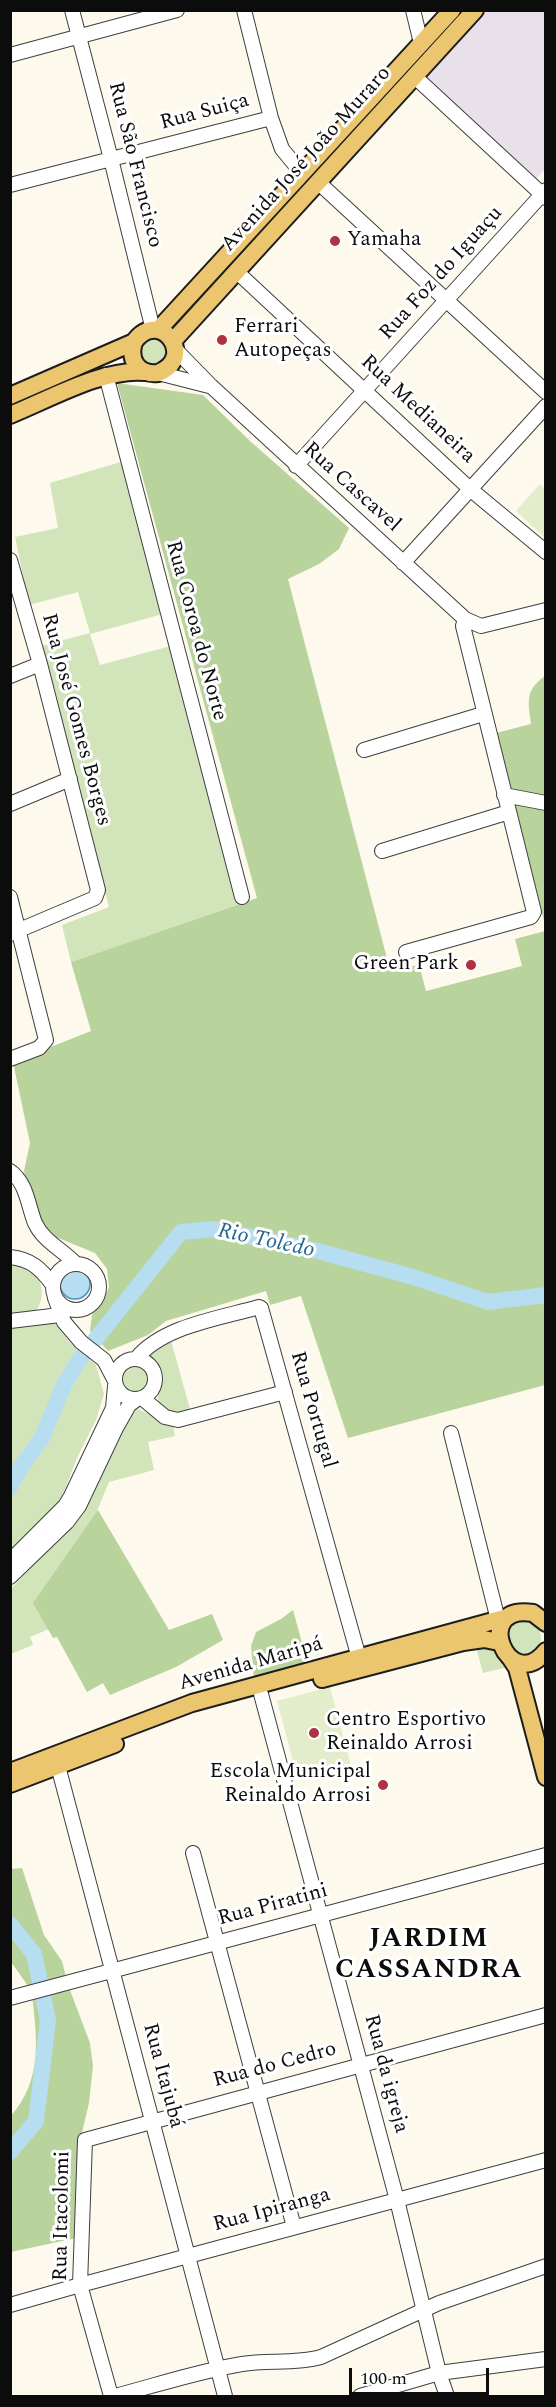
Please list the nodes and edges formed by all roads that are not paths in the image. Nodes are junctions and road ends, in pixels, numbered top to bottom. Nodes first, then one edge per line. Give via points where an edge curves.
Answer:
1 (72, 10) edge
2 (177, 10) edge
3 (244, 10) edge
4 (413, 10) edge
5 (452, 10) edge
6 (475, 10) edge
7 (79, 37) junction
8 (422, 43) junction
9 (10, 55) edge
10 (395, 72) junction
11 (411, 80) junction
12 (272, 118) junction
13 (111, 159) junction
14 (301, 172) junction
15 (319, 183) junction
16 (10, 185) edge
17 (544, 194) edge
18 (247, 232) junction
19 (261, 244) junction
20 (236, 271) junction
21 (447, 301) junction
22 (155, 330) junction
23 (134, 342) junction
24 (174, 345) junction
25 (152, 372) junction
26 (106, 375) junction
27 (211, 386) junction
28 (364, 390) junction
29 (546, 392) edge
30 (10, 396) edge
31 (546, 406) edge
32 (10, 415) edge
33 (296, 466) junction
34 (470, 489) junction
35 (546, 552) edge
36 (10, 560) edge
37 (403, 563) junction
38 (546, 610) edge
39 (465, 619) junction
40 (40, 664) junction
41 (10, 676) edge
42 (483, 714) junction
43 (364, 750) dead end
44 (70, 779) junction
45 (504, 795) junction
46 (546, 803) edge
47 (10, 804) edge
48 (509, 813) junction
49 (382, 851) dead end
50 (10, 897) edge
51 (242, 897) dead end
52 (15, 933) edge
53 (406, 952) dead end
54 (10, 1059) edge
55 (10, 1172) edge
56 (10, 1257) edge
57 (76, 1264) junction
58 (56, 1300) junction
59 (89, 1306) junction
60 (10, 1321) edge
61 (81, 1342) junction
62 (100, 1356) junction
63 (130, 1360) junction
64 (115, 1382) junction
65 (285, 1392) junction
66 (139, 1399) junction
67 (451, 1433) dead end
68 (10, 1561) edge
69 (10, 1577) edge
70 (542, 1616) edge
71 (503, 1618) junction
72 (499, 1642) junction
73 (542, 1654) edge
74 (359, 1658) junction
75 (511, 1659) junction
76 (261, 1694) junction
77 (546, 1740) edge
78 (58, 1766) junction
79 (10, 1772) edge
80 (546, 1777) edge
81 (10, 1784) edge
82 (193, 1853) dead end
83 (546, 1855) edge
84 (321, 1915) junction
85 (217, 1943) junction
86 (112, 1971) junction
87 (16, 1997) edge
88 (546, 2015) edge
89 (361, 2065) junction
90 (258, 2093) junction
91 (152, 2121) junction
92 (85, 2140) joint
93 (546, 2160) edge
94 (397, 2200) junction
95 (294, 2227) junction
96 (188, 2256) junction
97 (546, 2266) edge
98 (80, 2284) junction
99 (10, 2305) edge
100 (424, 2310) junction
101 (546, 2359) edge
102 (217, 2368) junction
103 (439, 2373) junction
104 (113, 2397) edge
105 (225, 2397) edge
106 (360, 2397) edge
107 (447, 2397) edge

1 - 7 street, Rua São Francisco
2 - 7 street
3 - 12 street
4 - 8 street
5 - 8 main road, Avenida José João Muraro
6 - 11 main road, Avenida José João Muraro
7 - 9 street
7 - 13 street, Rua São Francisco
8 - 10 main road, Avenida José João Muraro
8 - 11 main road via 408,65
10 - 11 main road
10 - 14 main road, Avenida José João Muraro
11 - 15 main road, Avenida José João Muraro
11 - 17 street
12 - 13 street, Rua Suiça
12 - 14 street via 282,149
13 - 16 street, Rua Suiça
13 - 22 street, Rua São Francisco
14 - 18 main road, Avenida José João Muraro
15 - 19 main road, Avenida José João Muraro
15 - 21 street
17 - 21 street, Rua Foz do Iguaçu
18 - 19 main road
18 - 22 main road, Avenida José João Muraro
19 - 20 main road, Avenida José João Muraro
20 - 24 main road, Avenida José João Muraro
20 - 28 street, Rua Medianeira
21 - 28 street, Rua Foz do Iguaçu
21 - 29 street
22 - 23 main road, Avenida José João Muraro via 138,336
22 - 24 main road via 167,334
23 - 25 main road via 132,358 137,366
23 - 30 main road, Avenida José João Muraro
24 - 25 main road, Avenida José João Muraro via 172,363
24 - 27 street, Rua Cascavel
25 - 26 main road
25 - 27 street, Rua Cascavel
26 - 32 main road
26 - 51 street, Rua Coroa do Norte
27 - 33 street, Rua Cascavel
28 - 33 street, Rua Foz do Iguaçu
28 - 34 street, Rua Medianeira
31 - 34 street
33 - 37 street, Rua Cascavel
34 - 35 street, Rua Medianeira
34 - 37 street
36 - 40 street, Rua José Gomes Borges
37 - 39 street, Rua Cascavel
38 - 39 street, Rua Cascavel via 481,626
39 - 42 street via 463,626
40 - 41 street
40 - 44 street, Rua José Gomes Borges
42 - 43 street
42 - 45 street
44 - 47 street
44 - 52 street, Rua José Gomes Borges via 98,890 95,898
45 - 46 street
45 - 48 street
48 - 49 street
48 - 53 street via 534,912 531,917
50 - 52 street
52 - 54 street via 46,1040 39,1048
55 - 57 street via 22,1186 44,1238
56 - 58 street via 34,1264
57 - 58 street via 58,1272
57 - 59 street via 90,1268 98,1280 98,1294
58 - 59 street via 70,1309
58 - 60 street via 30,1318
58 - 61 street
59 - 61 street via 79,1326
61 - 62 street
62 - 63 street
62 - 64 street
63 - 64 street via 118,1366
63 - 65 street, Rua Portugal via 172,1333 259,1307
63 - 66 street via 148,1364 155,1375 153,1388
64 - 66 street via 124,1396
64 - 68 street via 113,1408 71,1496
65 - 66 street via 178,1420 165,1417
65 - 74 street, Rua Portugal
66 - 69 street via 129,1405 116,1428 79,1506
67 - 71 street
70 - 71 main road, Avenida Maripá via 516,1613
71 - 72 main road
71 - 74 main road, Avenida Maripá
72 - 75 main road
72 - 76 main road, Avenida Maripá via 463,1642
73 - 75 main road via 528,1662
73 - 77 main road via 532,1672 531,1686
74 - 79 main road, Avenida Maripá via 192,1703
75 - 80 main road via 516,1664
76 - 78 main road, Avenida Maripá via 201,1712
76 - 84 street, Rua da igreja
78 - 81 main road, Avenida Maripá
78 - 86 street, Rua Itajubá
82 - 85 street
83 - 84 street, Rua Piratini
84 - 85 street, Rua Piratini
84 - 89 street, Rua da igreja
85 - 86 street, Rua Piratini
85 - 90 street
86 - 87 street, Rua Piratini
86 - 91 street, Rua Itajubá
88 - 89 street, Rua do Cedro
89 - 90 street, Rua do Cedro
89 - 94 street, Rua da igreja
90 - 91 street, Rua do Cedro
90 - 95 street
91 - 92 street, Rua do Cedro
91 - 96 street, Rua Itajubá
92 - 98 street, Rua Itacolomi
93 - 94 street, Rua Ipiranga
94 - 95 street, Rua Ipiranga
94 - 100 street, Rua da igreja
95 - 96 street, Rua Ipiranga
96 - 98 street, Rua Ipiranga
96 - 102 street, Rua Itajubá
97 - 100 street
98 - 99 street, Rua Ipiranga
98 - 104 street, Rua Itacolomi
100 - 102 street via 321,2357
100 - 103 street, Rua da igreja
101 - 103 street
102 - 104 street
102 - 105 street, Rua Itajubá
103 - 106 street
103 - 107 street, Rua da igreja

